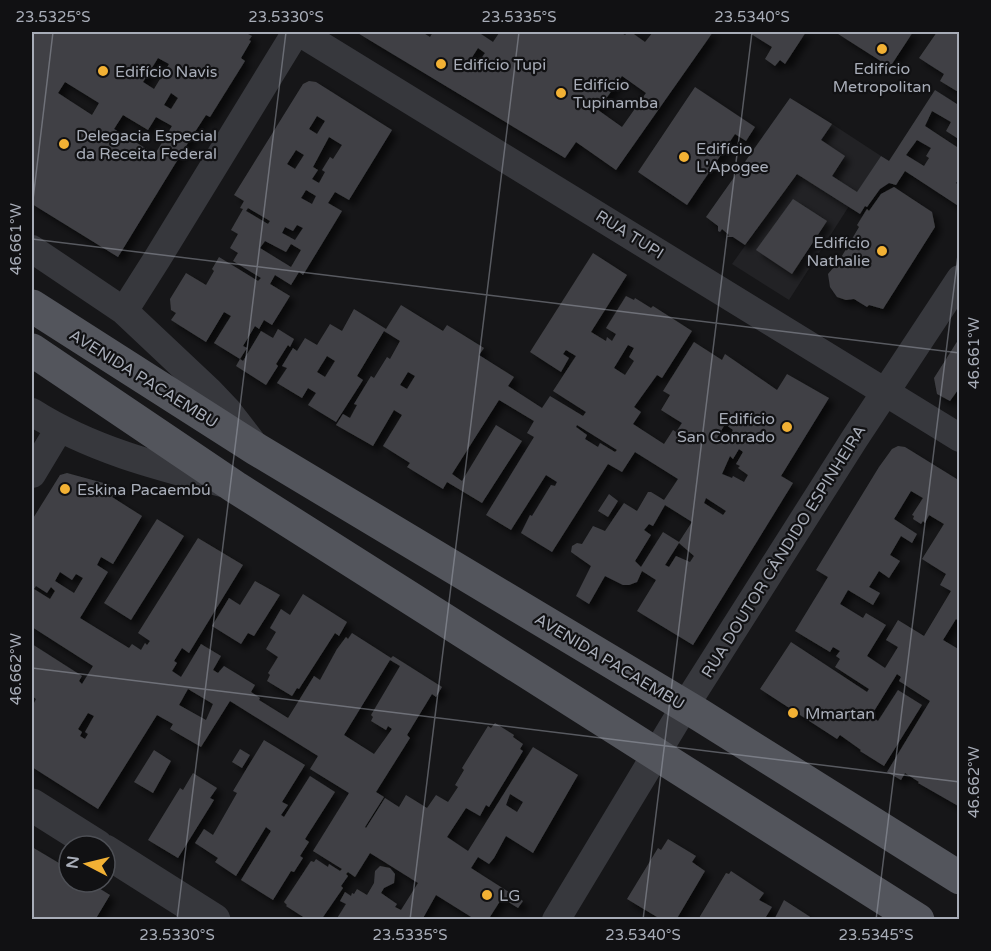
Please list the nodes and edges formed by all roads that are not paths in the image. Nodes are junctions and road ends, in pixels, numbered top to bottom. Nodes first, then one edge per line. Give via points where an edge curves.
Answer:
1 (297, 32) edge
2 (32, 249) edge
3 (960, 279) edge
4 (32, 306) edge
5 (124, 311) junction
6 (32, 350) edge
7 (885, 391) junction
8 (32, 412) edge
9 (59, 429) junction
10 (960, 438) edge
11 (256, 448) junction
12 (32, 474) edge
13 (235, 487) junction
14 (685, 706) junction
15 (656, 754) junction
16 (32, 805) edge
17 (78, 834) edge
18 (117, 859) edge
19 (960, 878) edge
20 (214, 920) edge
21 (556, 920) edge
22 (918, 920) edge

1 - 5 street
1 - 7 street, RUA TUPI
2 - 5 street, AVENIDA PACAEMBU
3 - 7 street, RUA DOUTOR CÂNDIDO ESPINHEIRA
4 - 11 main road, AVENIDA PACAEMBU
5 - 11 street, AVENIDA PACAEMBU via 228,411
6 - 13 main road
7 - 10 street, RUA TUPI
7 - 14 street, RUA DOUTOR CÂNDIDO ESPINHEIRA
8 - 9 street
9 - 12 street
9 - 13 street via 156,466
11 - 14 main road, AVENIDA PACAEMBU
13 - 15 main road
14 - 15 street, RUA DOUTOR CÂNDIDO ESPINHEIRA
14 - 19 main road, AVENIDA PACAEMBU
15 - 21 street, RUA DOUTOR CÂNDIDO ESPINHEIRA
15 - 22 main road
16 - 17 street
18 - 20 street

